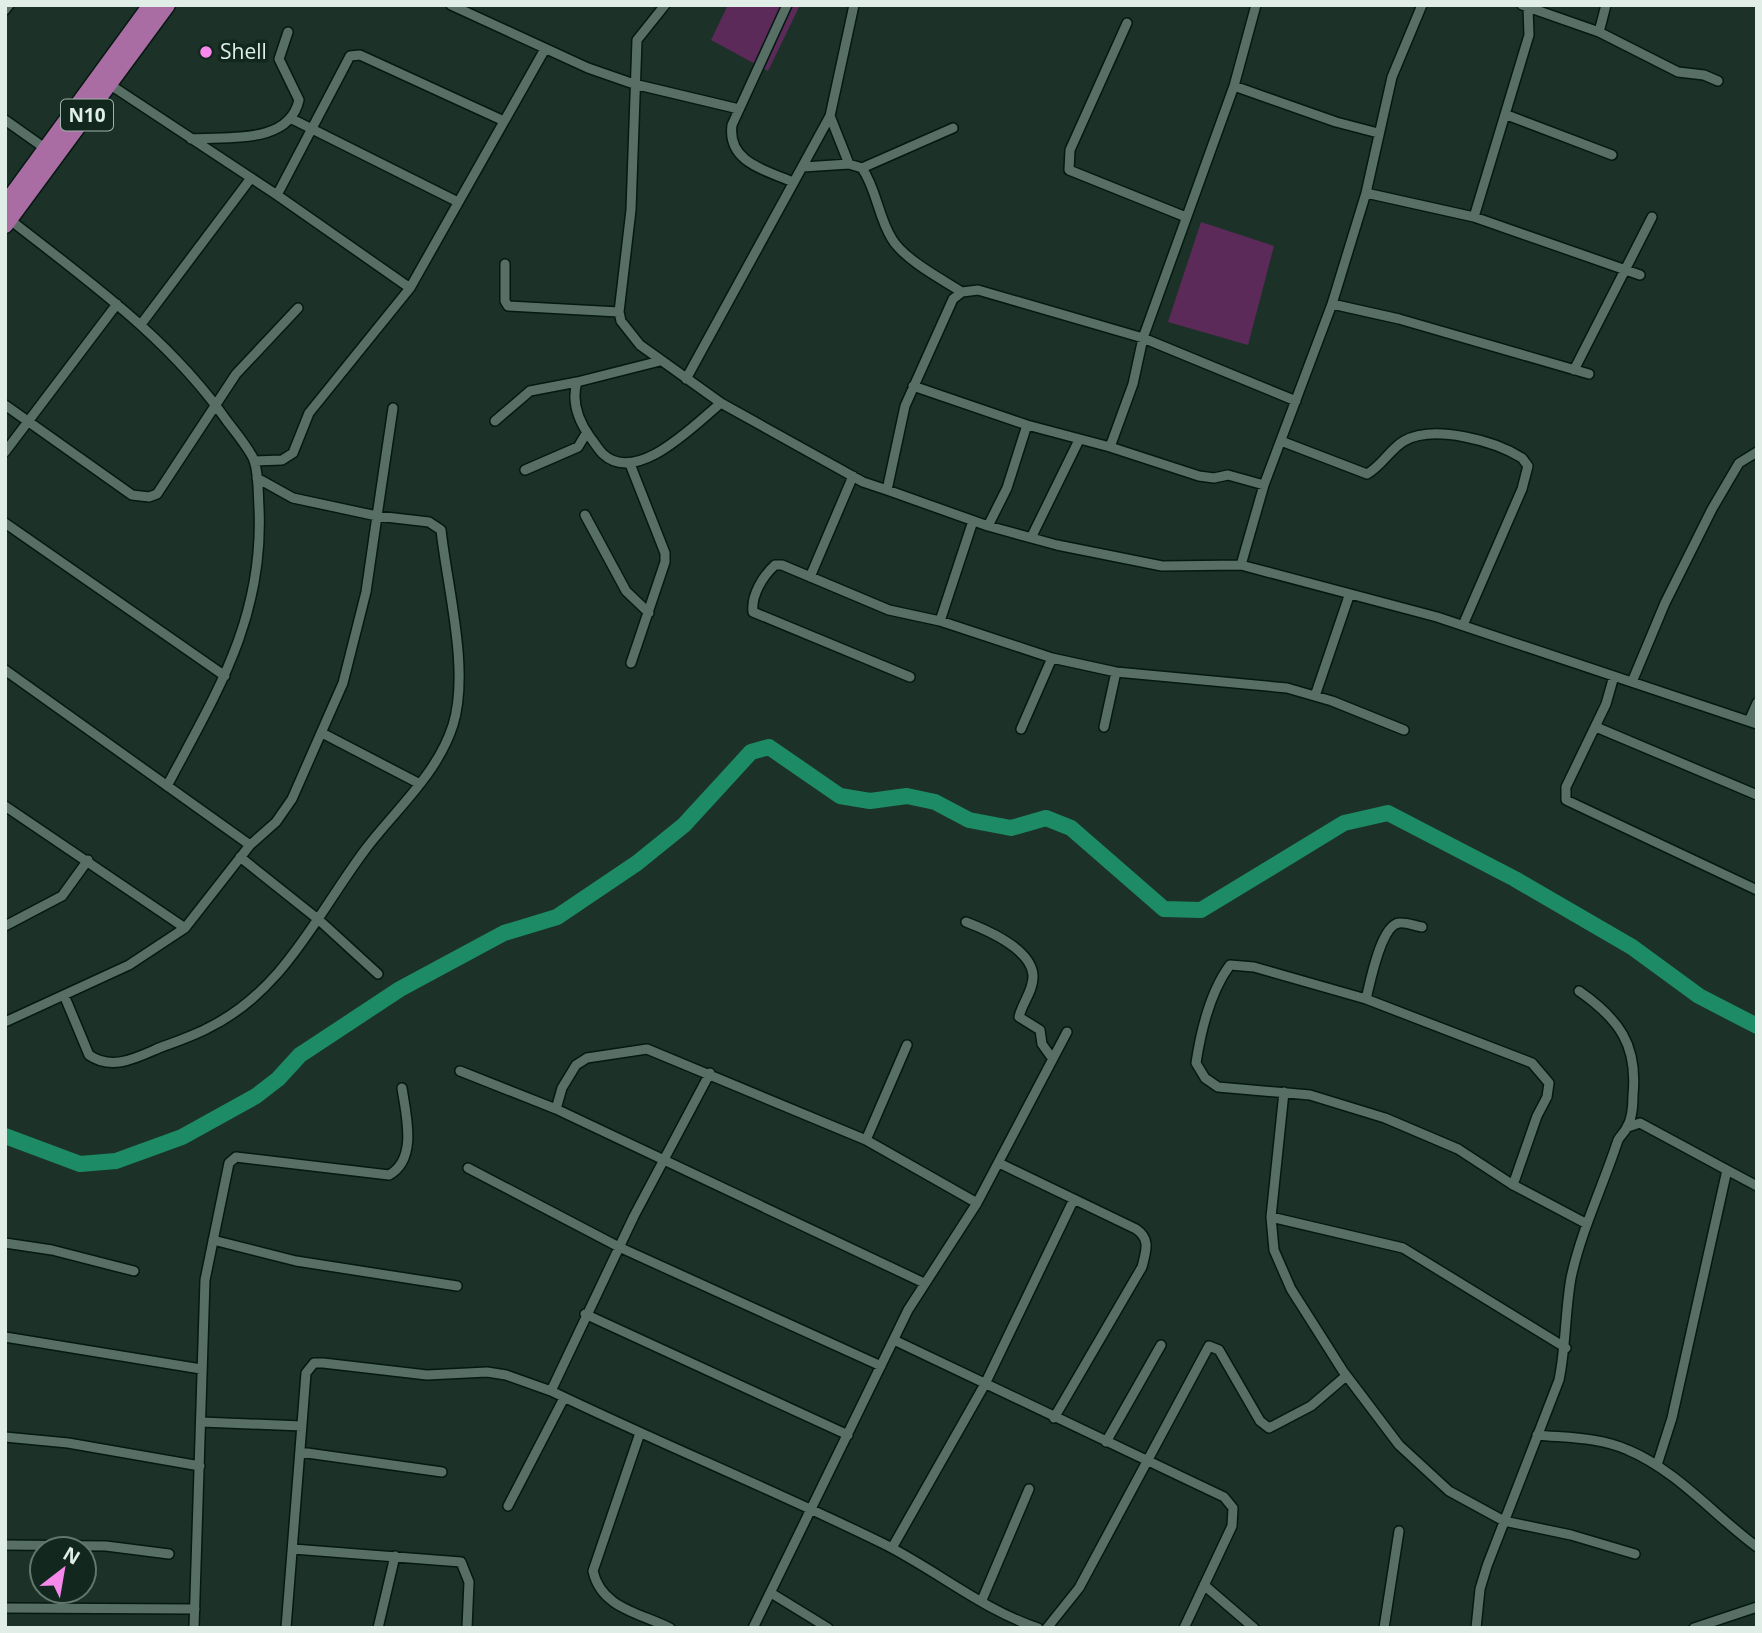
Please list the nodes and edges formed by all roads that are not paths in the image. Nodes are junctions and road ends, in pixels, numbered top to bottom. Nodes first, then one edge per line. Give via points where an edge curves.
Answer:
1 (9, 5) edge
2 (151, 5) edge
3 (167, 5) edge
4 (451, 5) edge
5 (665, 5) edge
6 (788, 5) edge
7 (854, 5) edge
8 (1256, 5) edge
9 (1422, 5) edge
10 (1606, 5) edge
11 (1525, 7) edge
12 (5, 10) edge
13 (1127, 23) dead end
14 (288, 32) dead end
15 (1599, 32) junction
16 (544, 49) junction
17 (1718, 81) dead end
18 (109, 84) junction
19 (634, 84) junction
20 (1234, 86) junction
21 (739, 109) junction
22 (830, 116) junction
23 (1507, 116) junction
24 (292, 119) junction
25 (5, 120) edge
26 (504, 121) junction
27 (953, 128) dead end
28 (311, 130) junction
29 (1378, 133) junction
30 (191, 139) junction
31 (46, 149) junction
32 (1612, 155) dead end
33 (849, 164) junction
34 (803, 167) junction
35 (862, 168) junction
36 (251, 178) junction
37 (793, 183) junction
38 (1366, 193) junction
39 (277, 195) junction
40 (456, 201) junction
41 (7, 216) edge
42 (1186, 217) junction
43 (1474, 217) junction
44 (1652, 217) dead end
45 (505, 264) dead end
46 (1624, 269) junction
47 (1640, 275) dead end
48 (410, 288) junction
49 (962, 292) junction
50 (117, 303) junction
51 (1332, 304) junction
52 (298, 308) dead end
53 (619, 312) junction
54 (142, 323) junction
55 (1143, 338) junction
56 (660, 361) junction
57 (1574, 370) junction
58 (1589, 374) dead end
59 (686, 379) junction
60 (577, 382) junction
61 (914, 386) junction
62 (1296, 401) junction
63 (722, 403) junction
64 (5, 405) edge
65 (216, 405) junction
66 (393, 408) dead end
67 (28, 421) junction
68 (495, 421) dead end
69 (1027, 425) junction
70 (587, 432) junction
71 (1079, 440) junction
72 (1281, 441) junction
73 (1110, 447) junction
74 (5, 452) edge
75 (1757, 452) edge
76 (254, 461) junction
77 (630, 464) junction
78 (525, 470) dead end
79 (853, 476) junction
80 (257, 478) junction
81 (1264, 485) junction
82 (887, 490) junction
83 (585, 515) dead end
84 (377, 516) junction
85 (973, 521) junction
86 (5, 523) edge
87 (988, 526) junction
88 (1031, 538) junction
89 (1241, 565) junction
90 (810, 577) junction
91 (1349, 596) junction
92 (649, 613) junction
93 (940, 621) junction
94 (1463, 625) junction
95 (1052, 658) junction
96 (631, 663) dead end
97 (5, 670) edge
98 (1116, 672) junction
99 (225, 676) junction
100 (1614, 676) junction
101 (910, 677) dead end
102 (1632, 682) junction
103 (1315, 696) junction
104 (1757, 703) edge
105 (1753, 723) edge
106 (1104, 727) dead end
107 (1596, 727) junction
108 (1021, 729) dead end
109 (1404, 730) dead end
110 (322, 733) junction
111 (420, 784) junction
112 (167, 786) junction
113 (1757, 795) edge
114 (5, 806) edge
115 (250, 845) junction
116 (240, 857) junction
117 (88, 860) junction
118 (1757, 890) edge
119 (319, 920) junction
120 (966, 922) dead end
121 (5, 926) edge
122 (1422, 927) dead end
123 (185, 928) junction
124 (378, 974) dead end
125 (1579, 991) dead end
126 (64, 995) junction
127 (1366, 999) junction
128 (5, 1022) edge
129 (1067, 1032) dead end
130 (907, 1045) dead end
131 (1052, 1058) junction
132 (460, 1071) dead end
133 (710, 1073) junction
134 (402, 1088) dead end
135 (1284, 1092) junction
136 (556, 1109) junction
137 (1628, 1127) junction
138 (866, 1140) junction
139 (663, 1160) junction
140 (999, 1163) junction
141 (468, 1168) dead end
142 (1727, 1170) junction
143 (1514, 1185) junction
144 (1757, 1186) edge
145 (1074, 1199) junction
146 (977, 1203) junction
147 (1271, 1217) junction
148 (1587, 1224) junction
149 (213, 1240) junction
150 (5, 1243) edge
151 (619, 1247) junction
152 (134, 1271) dead end
153 (924, 1283) junction
154 (457, 1286) dead end
155 (585, 1314) junction
156 (5, 1337) edge
157 (895, 1341) junction
158 (1161, 1345) dead end
159 (1566, 1348) junction
160 (881, 1366) junction
161 (201, 1369) junction
162 (1346, 1376) junction
163 (985, 1384) junction
164 (551, 1391) junction
165 (564, 1398) junction
166 (1054, 1418) junction
167 (201, 1422) junction
168 (302, 1426) junction
169 (640, 1433) junction
170 (848, 1435) junction
171 (1537, 1435) junction
172 (5, 1437) edge
173 (1106, 1442) junction
174 (300, 1452) junction
175 (1148, 1462) junction
176 (1657, 1465) junction
177 (200, 1466) junction
178 (442, 1472) dead end
179 (1029, 1489) dead end
180 (508, 1506) dead end
181 (812, 1509) junction
182 (1504, 1521) junction
183 (1399, 1531) dead end
184 (5, 1545) edge
185 (1757, 1547) edge
186 (892, 1548) junction
187 (293, 1549) junction
188 (169, 1554) dead end
189 (1635, 1554) dead end
190 (395, 1556) junction
191 (1204, 1585) junction
192 (771, 1593) junction
193 (982, 1600) junction
194 (1757, 1607) edge
195 (5, 1608) edge
196 (195, 1609) junction
197 (194, 1628) edge
198 (286, 1628) edge
199 (378, 1628) edge
200 (467, 1628) edge
201 (670, 1628) edge
202 (753, 1628) edge
203 (828, 1628) edge
204 (1038, 1628) edge
205 (1047, 1628) edge
206 (1184, 1628) edge
207 (1254, 1628) edge
208 (1384, 1628) edge
209 (1476, 1628) edge
210 (1694, 1628) edge

1 - 12 street
2 - 31 highway, N10
3 - 18 highway, N10
4 - 16 street
5 - 19 street via 637,40
6 - 21 street
7 - 22 street
8 - 20 street
9 - 29 street via 1392,77
10 - 15 street
11 - 15 street
11 - 23 street via 1529,35
13 - 42 street via 1070,150 1069,170
14 - 24 street via 279,60 299,100
15 - 17 street via 1678,72
16 - 19 street
16 - 26 street
18 - 30 street
18 - 41 highway, N10
19 - 21 street
19 - 53 street via 631,210
20 - 29 street
20 - 42 street
21 - 37 street via 730,137 736,152
22 - 33 street
22 - 34 street
23 - 32 street
23 - 43 street
24 - 28 street
24 - 30 street via 272,132
25 - 31 street
26 - 28 street via 355,54
26 - 40 street
27 - 35 street
28 - 39 street
28 - 40 street
29 - 38 street
30 - 36 street
31 - 41 highway, N10
33 - 34 street
33 - 35 street
34 - 37 street
35 - 49 street via 892,240
36 - 39 street
36 - 54 street
37 - 59 street
38 - 43 street
38 - 51 street
39 - 48 street
40 - 48 street
41 - 50 street
42 - 55 street
43 - 46 street
44 - 46 street
45 - 53 street via 508,306
46 - 47 street
46 - 57 street
48 - 76 street via 309,413 293,453 282,460
49 - 55 street via 978,290
49 - 61 street via 953,299
50 - 54 street
50 - 67 street
51 - 57 street
51 - 62 street
52 - 65 street via 236,374
53 - 56 street via 631,337
54 - 65 street
55 - 62 street
55 - 73 street via 1133,384
56 - 59 street
56 - 60 street
57 - 58 street
59 - 63 street
60 - 68 street via 530,391
60 - 70 street via 573,399
61 - 69 street
61 - 82 street via 905,406
62 - 72 street
63 - 77 street via 662,450
63 - 79 street
64 - 67 street
65 - 67 street via 157,494 149,497 132,495
65 - 76 street
66 - 84 street
67 - 74 street
69 - 71 street
69 - 87 street via 1007,488
70 - 77 street via 604,454
70 - 78 street via 578,447
71 - 73 street
71 - 88 street
72 - 81 street
72 - 94 street via 1367,474 1404,440 1426,435 1463,436 1522,458 1528,466 1522,489
73 - 81 street via 1208,478 1228,475
75 - 102 street via 1739,463 1712,509
76 - 80 street
77 - 92 street via 665,552 666,562
79 - 82 street
79 - 90 street
80 - 84 street via 293,498
80 - 99 street via 256,585
81 - 89 street
82 - 85 street
83 - 92 street via 626,591
84 - 110 street via 354,647
84 - 111 street via 429,522 441,530 458,649 456,708 446,746
85 - 87 street
85 - 93 street
86 - 99 street
87 - 88 street
88 - 89 street via 1162,566
89 - 91 street
90 - 93 street via 889,610
90 - 101 street via 775,565 758,588 753,612
91 - 94 street
91 - 103 street
92 - 96 street
93 - 95 street
94 - 100 street
95 - 98 street
95 - 108 street
97 - 112 street
98 - 103 street via 1274,687
98 - 106 street
99 - 112 street
100 - 102 street
100 - 107 street
102 - 105 street
103 - 109 street
104 - 105 street
107 - 113 street
107 - 118 street via 1566,787 1566,800
110 - 111 street
110 - 115 street via 292,799 276,822
111 - 119 street via 365,851
112 - 115 street
114 - 117 street
115 - 116 street
116 - 119 street
116 - 123 street
117 - 121 street via 62,896
117 - 123 street
119 - 124 street
119 - 126 street via 282,970 238,1009 210,1027 128,1061 106,1062 89,1055
120 - 131 street via 987,930 1030,966 1033,977 1019,1017 1040,1030 1042,1044
122 - 127 street via 1399,923 1391,927
123 - 126 street via 129,965
125 - 137 street via 1615,1021 1634,1058
126 - 128 street
127 - 135 street via 1254,967 1230,965 1201,1031 1196,1063 1218,1087
127 - 143 street via 1532,1063 1541,1072 1549,1083 1547,1097
129 - 131 street
130 - 138 street
131 - 140 street
132 - 136 street
133 - 136 street via 648,1049 587,1058 569,1074
133 - 138 street
133 - 139 street
134 - 149 street via 408,1137 406,1158 398,1171 390,1175 354,1173 234,1158
135 - 143 street via 1310,1095 1385,1118 1458,1149
135 - 147 street
136 - 139 street
137 - 142 street via 1640,1123
137 - 148 street via 1618,1140
138 - 146 street
139 - 151 street
139 - 153 street
140 - 145 street
140 - 146 street
141 - 151 street
142 - 144 street
142 - 176 street via 1672,1418
143 - 148 street
145 - 163 street
145 - 166 street via 1136,1228 1147,1242 1142,1267
146 - 153 street
147 - 159 street via 1403,1248
147 - 162 street via 1274,1250 1291,1289
148 - 159 street via 1571,1280
149 - 154 street via 296,1261
149 - 161 street via 205,1280
150 - 152 street
151 - 155 street
151 - 160 street
153 - 157 street
155 - 164 street
155 - 170 street
156 - 161 street
157 - 160 street
157 - 163 street
158 - 173 street
159 - 171 street
160 - 170 street
161 - 167 street
162 - 175 street via 1311,1406 1269,1428 1260,1421 1219,1350 1209,1346
162 - 182 street via 1399,1445 1425,1470 1449,1491
163 - 166 street
163 - 186 street
164 - 165 street
164 - 168 street via 488,1372 427,1375 313,1363 306,1373
165 - 169 street
165 - 180 street
166 - 173 street
167 - 168 street
167 - 177 street
168 - 174 street
169 - 181 street
169 - 201 street via 593,1571 601,1591 612,1602
170 - 181 street
171 - 176 street via 1592,1439 1627,1449
171 - 182 street
172 - 177 street
173 - 175 street
174 - 178 street
174 - 187 street
175 - 191 street via 1224,1497 1233,1508 1232,1526
175 - 205 street via 1079,1588
176 - 185 street
177 - 196 street
179 - 193 street
181 - 186 street
181 - 192 street
182 - 189 street
182 - 209 street via 1480,1590
183 - 208 street
184 - 188 street via 106,1546
186 - 193 street
187 - 190 street
187 - 198 street
190 - 199 street
190 - 200 street via 461,1562 469,1582
191 - 206 street
191 - 207 street
192 - 202 street
192 - 203 street
193 - 204 street
194 - 210 street
195 - 196 street
196 - 197 street

